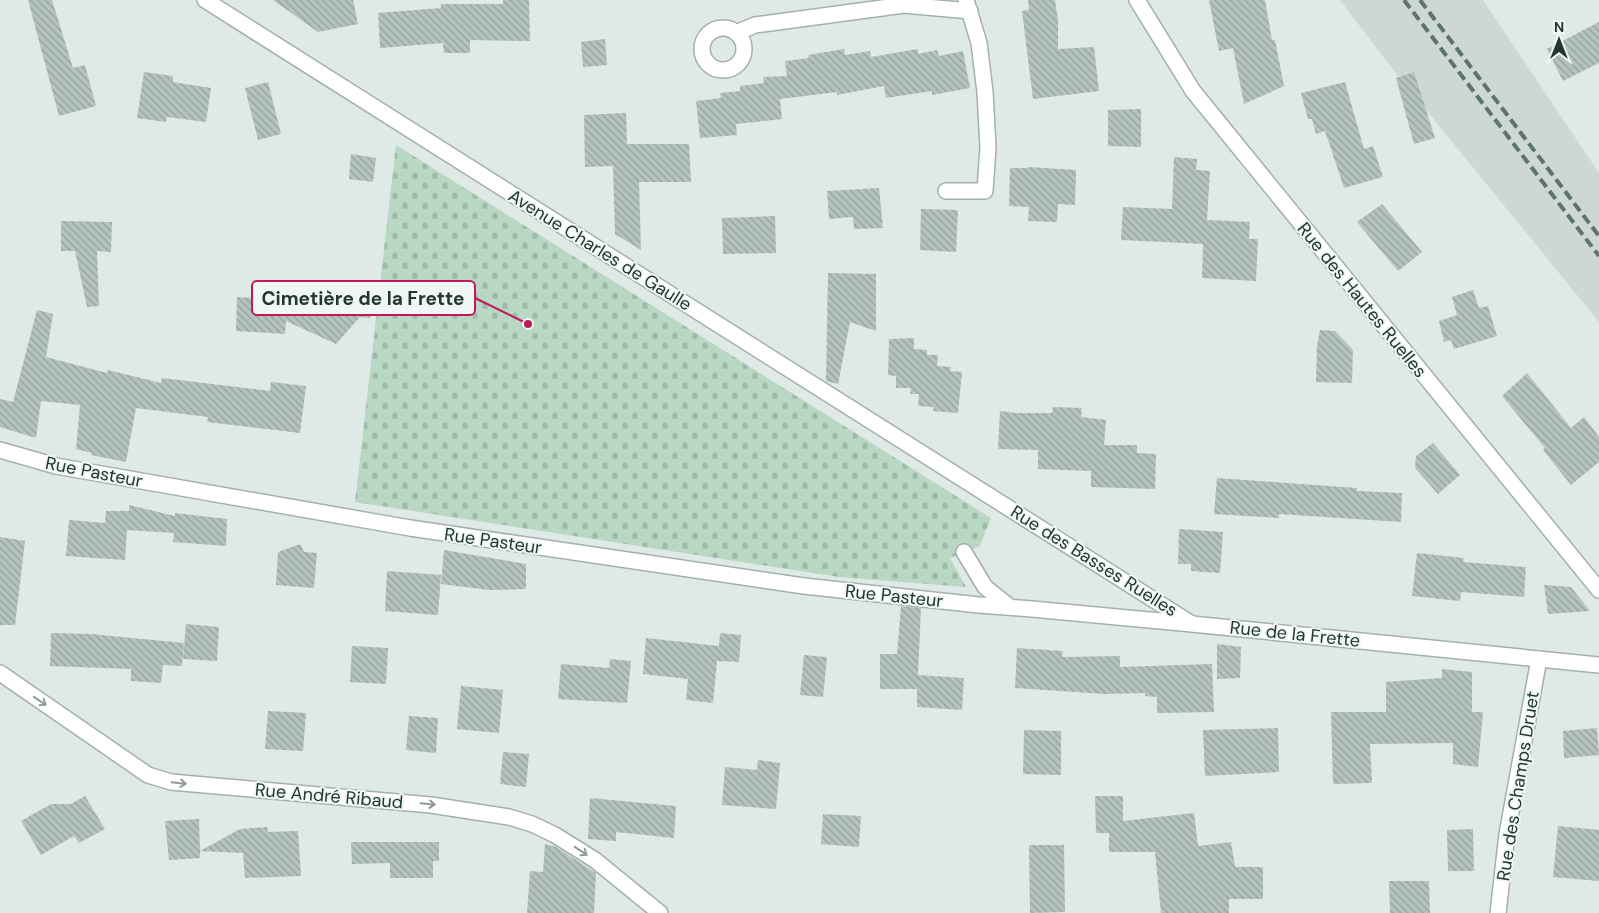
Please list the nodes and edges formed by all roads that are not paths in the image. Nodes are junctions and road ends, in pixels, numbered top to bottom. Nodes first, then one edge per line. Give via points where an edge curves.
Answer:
1 (205, 0) edge
2 (1137, 0) edge
3 (968, 6) edge
4 (736, 33) dead end
5 (946, 190) dead end
6 (0, 450) edge
7 (996, 499) joint
8 (964, 552) dead end
9 (1599, 590) edge
10 (991, 605) joint
11 (1010, 607) junction
12 (1192, 624) junction
13 (1539, 659) junction
14 (1599, 665) edge
15 (0, 673) edge
16 (660, 913) edge
17 (1498, 913) edge

1 - 7 street, Avenue Charles de Gaulle
2 - 9 street, Rue des Hautes Ruelles via 1193,91
3 - 4 street via 904,5 755,25
3 - 5 street via 979,43 985,92 988,147 985,192
6 - 10 street, Rue Pasteur via 56,466 410,528 804,586
7 - 12 street, Rue des Basses Ruelles
8 - 11 street via 985,587
10 - 11 street, Rue de la Frette
11 - 12 street, Rue de la Frette
12 - 13 street, Rue de la Frette
13 - 14 street, Rue de la Frette
13 - 17 street, Rue des Champs Druet via 1507,834
15 -> 16 street, Rue André Ribaud via 148,775 171,782 432,805 509,817 556,835 595,860

